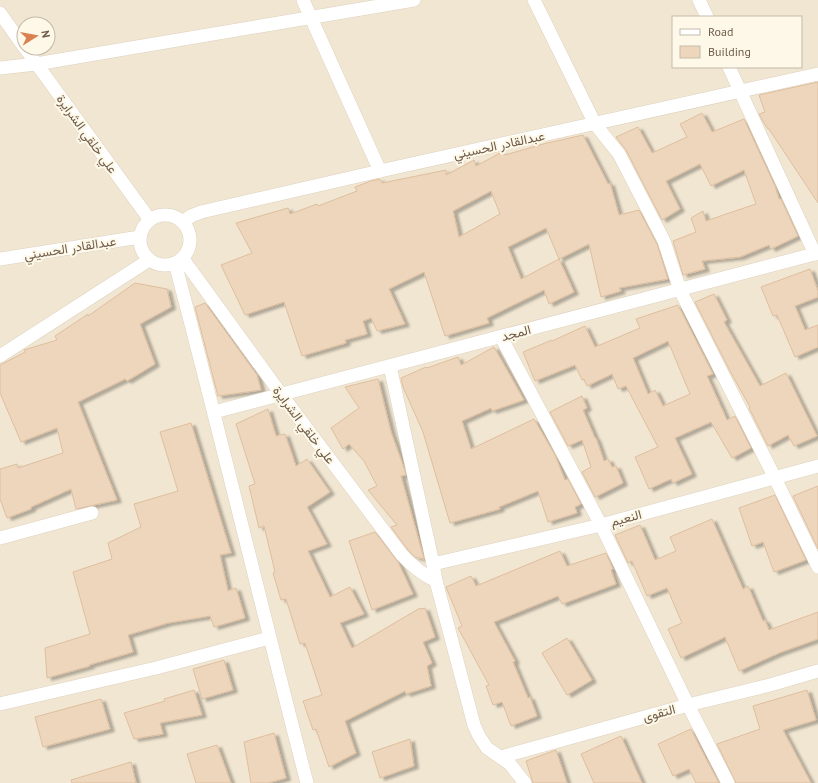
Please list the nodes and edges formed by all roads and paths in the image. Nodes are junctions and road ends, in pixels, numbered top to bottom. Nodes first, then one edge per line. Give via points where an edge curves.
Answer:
1 (303, 0) edge
2 (414, 0) edge
3 (534, 0) edge
4 (699, 0) edge
5 (0, 13) edge
6 (706, 16) edge
7 (311, 18) junction
8 (16, 36) edge
9 (30, 56) edge
10 (36, 64) junction
11 (0, 68) edge
12 (729, 68) edge
13 (818, 74) edge
14 (740, 90) junction
15 (595, 124) junction
16 (380, 171) junction
17 (150, 220) junction
18 (183, 222) junction
19 (140, 237) junction
20 (816, 254) edge
21 (0, 259) edge
22 (149, 260) junction
23 (179, 261) junction
24 (680, 290) junction
25 (501, 337) junction
26 (0, 356) edge
27 (390, 366) junction
28 (281, 394) junction
29 (214, 412) junction
30 (818, 466) edge
31 (775, 478) junction
32 (92, 513) dead end
33 (601, 525) junction
34 (0, 538) edge
35 (433, 564) junction
36 (818, 567) edge
37 (436, 581) junction
38 (269, 638) junction
39 (818, 671) edge
40 (0, 704) edge
41 (688, 705) junction
42 (501, 757) junction
43 (307, 783) edge
44 (525, 783) edge
45 (728, 783) edge

1 - 7 street
2 - 7 street
3 - 15 street
4 - 6 street
5 - 8 street, علي خلقي الشرايرة
7 - 10 street
7 - 16 street
9 - 10 street, علي خلقي الشرايرة
10 - 11 street
10 - 17 street, علي خلقي الشرايرة
12 - 14 street
13 - 14 street, عبدالقادر الحسيني
14 - 15 street, عبدالقادر الحسيني
14 - 20 street
15 - 16 street, عبدالقادر الحسيني
15 - 24 street via 626,166 664,241
16 - 18 street, عبدالقادر الحسيني via 201,212
17 - 18 street via 156,216 170,215
17 - 19 street
18 - 23 street via 188,228 190,244 188,252
19 - 21 street, عبدالقادر الحسيني
19 - 22 street via 142,252
20 - 24 street, المجد
22 - 23 street via 162,265
22 - 26 street
23 - 28 street, علي خلقي الشرايرة
23 - 29 street
24 - 25 street, المجد
24 - 31 street
25 - 27 street, المجد
25 - 33 street
27 - 28 street, المجد
27 - 35 street
28 - 29 street, المجد
28 - 37 street, علي خلقي الشرايرة via 402,555 413,568
29 - 38 street
30 - 31 street, النعيم
31 - 33 street, النعيم
31 - 36 street
32 - 34 street
33 - 35 street, النعيم
33 - 41 street
35 - 37 street
37 - 42 street via 474,725 487,748
38 - 40 street via 156,668
38 - 43 street
39 - 41 street, التقوى
41 - 42 street, التقوى
41 - 45 street
42 - 44 street via 514,768

